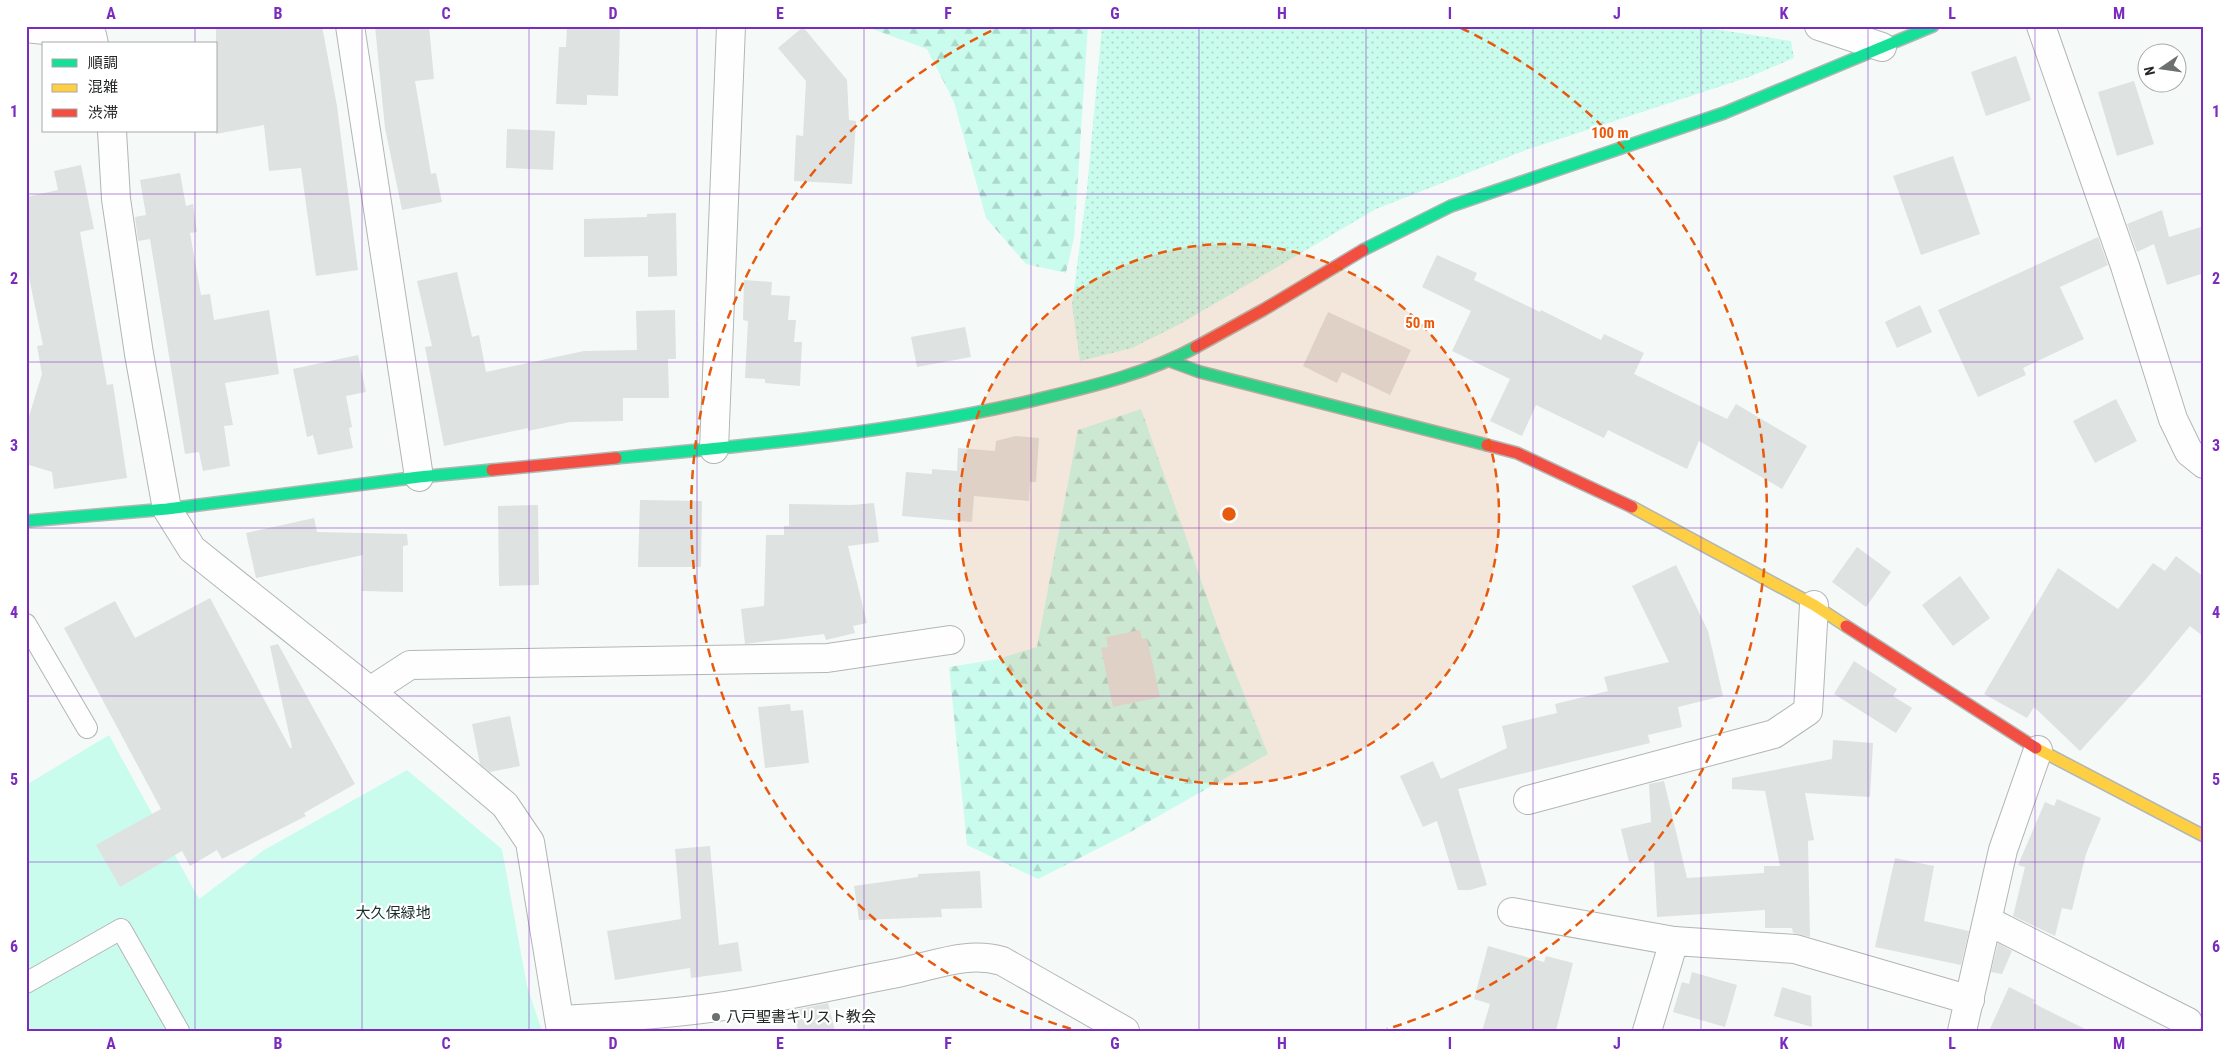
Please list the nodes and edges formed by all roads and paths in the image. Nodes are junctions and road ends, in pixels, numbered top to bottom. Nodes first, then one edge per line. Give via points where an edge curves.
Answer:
1 (350, 26) edge
2 (731, 26) edge
3 (1819, 26) edge
4 (1933, 26) edge
5 (2041, 26) edge
6 (26, 28) edge
7 (94, 42) edge
8 (1882, 47) junction
9 (112, 132) edge
10 (1170, 361) junction
11 (714, 449) junction
12 (2204, 464) edge
13 (418, 477) junction
14 (167, 509) junction
15 (26, 521) edge
16 (1814, 605) junction
17 (26, 624) edge
18 (950, 640) dead end
19 (370, 691) junction
20 (87, 728) dead end
21 (2038, 750) junction
22 (1528, 800) dead end
23 (2204, 836) edge
24 (1512, 912) dead end
25 (1988, 921) junction
26 (1674, 941) junction
27 (26, 984) edge
28 (1970, 1000) junction
29 (2188, 1022) dead end
30 (561, 1025) edge
31 (179, 1031) edge
32 (1125, 1031) edge
33 (1647, 1031) edge
34 (1962, 1031) edge

1 - 13 street
2 - 11 street
3 - 8 street
4 - 8 street
5 - 12 street via 2125,266 2173,419 2189,452
6 - 7 street via 92,35
8 - 10 street via 1724,113 1451,206 1366,248
9 - 14 street via 119,218
10 - 11 street via 1074,391 962,417
10 - 16 street via 1200,372 1517,453 1613,497
11 - 13 street
13 - 14 street
14 - 15 street
14 - 19 street via 192,549
16 - 21 street
16 - 22 street via 1808,711 1788,725 1774,734
17 - 20 lane
18 - 19 street via 827,658 410,665
19 - 30 street via 505,805 530,842
21 - 23 street
21 - 25 street via 2004,850
24 - 26 street
25 - 28 street
25 - 29 street
26 - 28 street via 1795,949
26 - 33 street
27 - 31 lane via 121,929
28 - 34 street
30 - 32 street via 748,1003 965,957 985,956 1002,961

